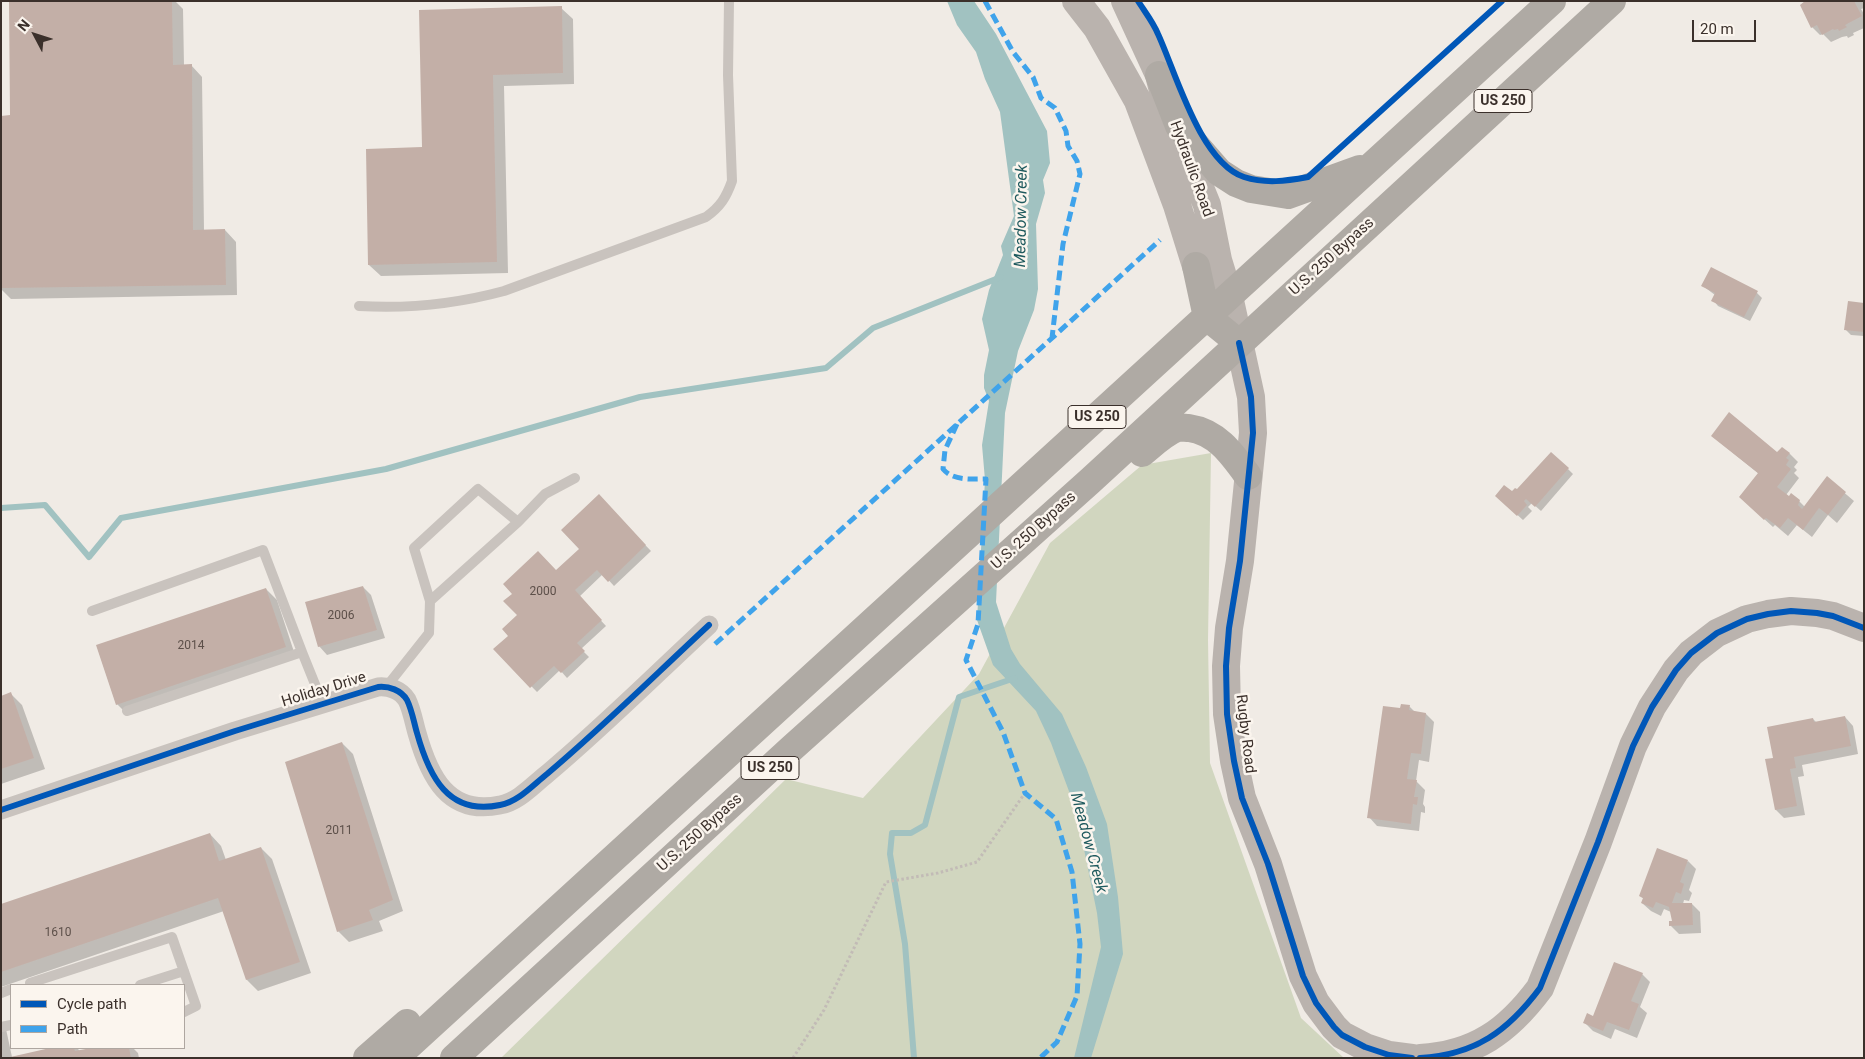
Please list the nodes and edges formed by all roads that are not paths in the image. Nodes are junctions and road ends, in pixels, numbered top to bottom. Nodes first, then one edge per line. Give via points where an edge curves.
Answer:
1 (729, 1) edge
2 (1076, 1) edge
3 (1126, 1) edge
4 (1552, 1) edge
5 (1612, 1) edge
6 (1158, 75) junction
7 (1373, 164) junction
8 (1196, 266) joint
9 (1229, 296) junction
10 (359, 306) dead end
11 (1207, 317) junction
12 (1239, 342) junction
13 (1248, 476) junction
14 (575, 478) dead end
15 (1090, 480) junction
16 (518, 522) junction
17 (430, 601) junction
18 (92, 612) dead end
19 (709, 625) dead end
20 (1864, 628) edge
21 (302, 652) junction
22 (387, 686) junction
23 (322, 704) junction
24 (127, 711) dead end
25 (1, 810) edge
26 (567, 901) junction
27 (184, 971) junction
28 (31, 984) edge
29 (143, 984) edge
30 (185, 1012) edge
31 (488, 1026) junction
32 (367, 1058) edge
33 (395, 1058) edge
34 (454, 1058) edge
35 (474, 1058) edge
36 (1412, 1058) edge
37 (1420, 1058) edge

1 - 10 lane via 732,181 718,208 706,217 504,291 436,305
2 - 8 street, Hydraulic Road via 1097,28 1138,101
3 - 6 street, Hydraulic Road
4 - 7 highway, US 250
5 - 12 highway, U.S. 250 Bypass / US 250
6 - 7 highway via 1180,126 1219,172 1236,183 1288,195
6 - 9 street, Hydraulic Road via 1167,106 1207,204
7 - 9 highway, US 250
8 - 11 highway
9 - 11 highway, US 250
9 - 12 street, Hydraulic Road
11 - 12 highway
11 - 26 highway, US 250
12 - 13 street, Rugby Road via 1251,397 1253,433
12 - 15 highway, U.S. 250 Bypass / US 250
13 - 15 highway via 1229,449 1215,437 1195,429 1178,427 1119,470
13 - 36 street, Rugby Road via 1226,666 1227,714 1242,798 1268,864 1303,976 1316,1003 1342,1035 1389,1055
14 - 16 lane via 545,494
15 - 31 highway, U.S. 250 Bypass / US 250
16 - 17 lane
16 - 17 lane via 478,489 414,548
17 - 22 lane via 430,633
18 - 21 lane via 263,550
19 - 22 street, Holiday Drive via 569,755 518,797 503,805 473,806 443,791 421,748 407,700 400,692
20 - 37 street via 1817,613 1791,611 1768,614 1747,619 1717,633 1691,653 1652,707 1633,746 1540,988 1506,1027 1484,1041 1460,1051
21 - 23 lane
21 - 24 lane
22 - 23 street, Holiday Drive
23 - 25 street, Holiday Drive
26 - 32 highway via 467,971
26 - 33 highway, US 250
27 - 28 lane via 172,937
27 - 29 lane
27 - 30 lane via 196,1006
31 - 34 highway, U.S. 250 Bypass / US 250
31 - 35 highway

